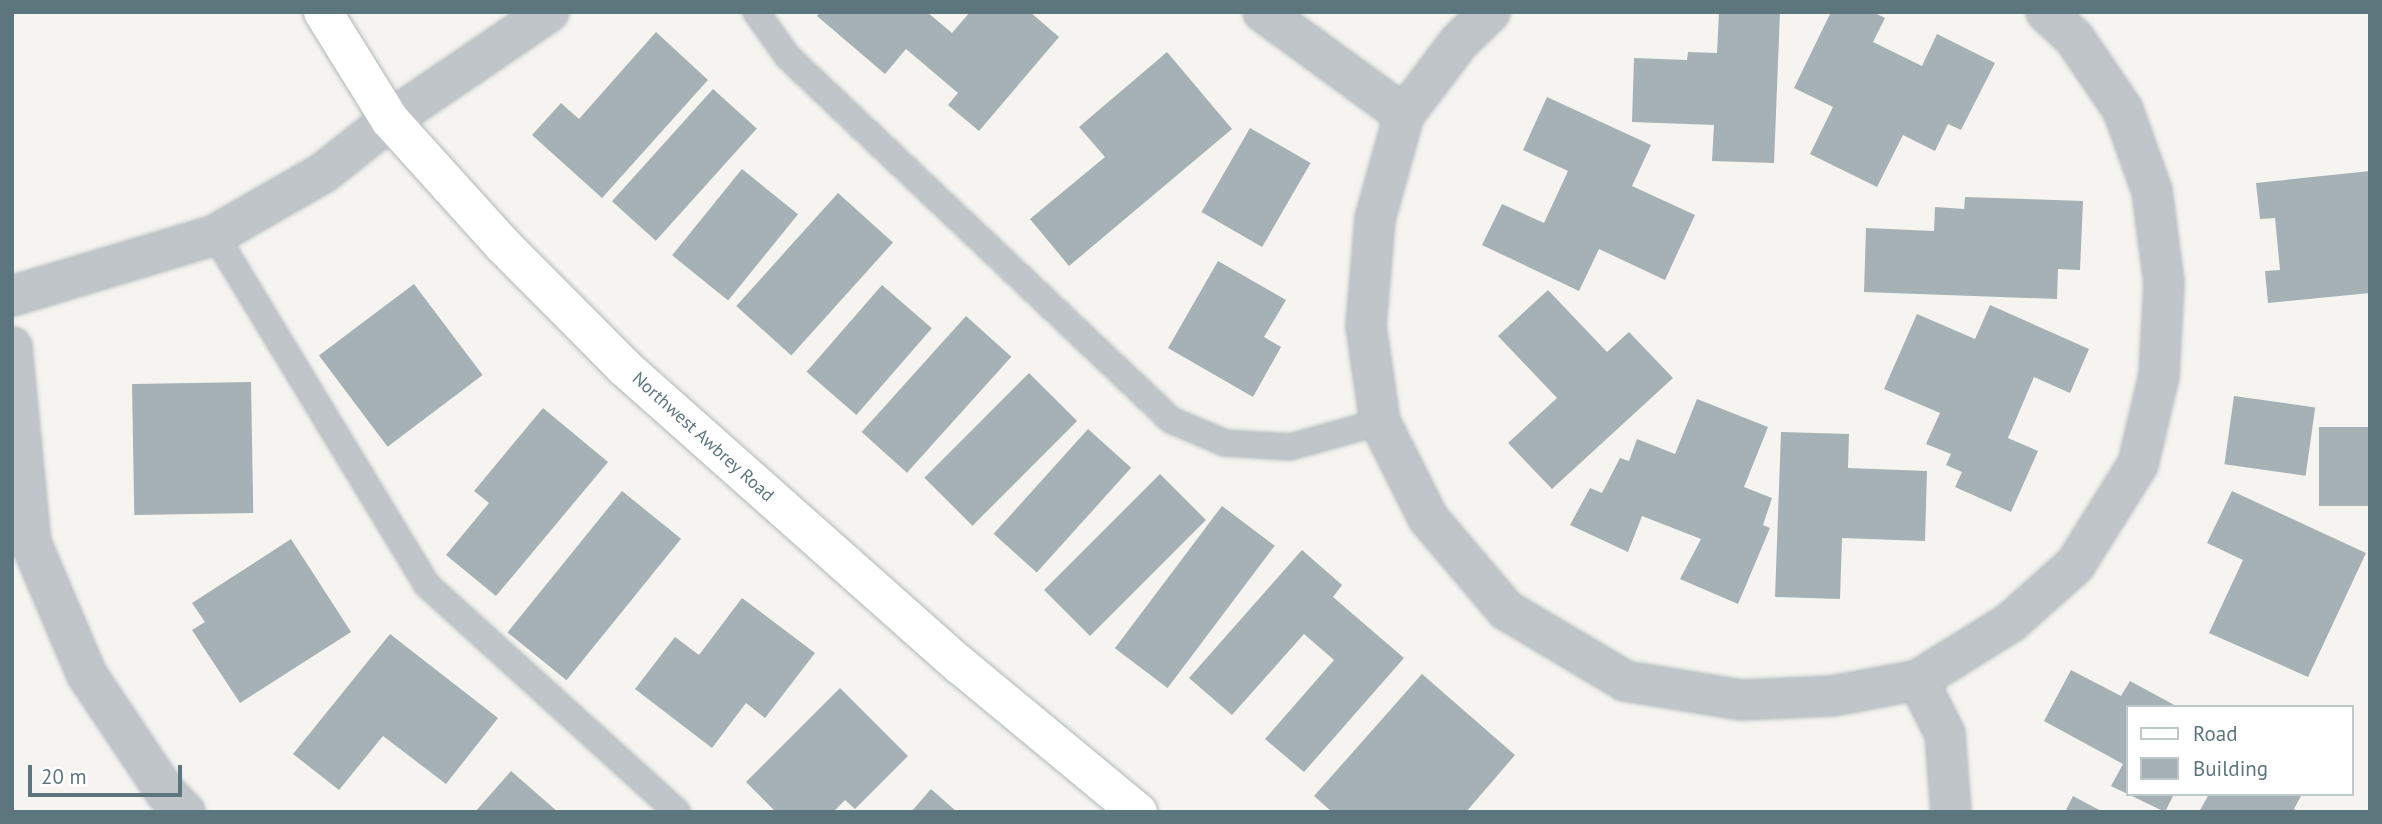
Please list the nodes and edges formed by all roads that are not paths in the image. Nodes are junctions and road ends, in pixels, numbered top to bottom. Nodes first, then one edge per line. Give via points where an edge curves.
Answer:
1 (323, 12) edge
2 (549, 12) edge
3 (756, 12) edge
4 (1263, 12) edge
5 (1490, 12) edge
6 (2046, 12) edge
7 (1405, 115) junction
8 (390, 120) junction
9 (215, 235) junction
10 (12, 296) edge
11 (12, 347) edge
12 (1380, 422) junction
13 (1917, 680) junction
14 (185, 812) edge
15 (677, 812) edge
16 (1138, 812) edge
17 (1951, 812) edge

1 - 8 street, Northwest Awbrey Road
2 - 8 street
3 - 12 lane via 788,57 1171,420 1225,443 1290,447
4 - 7 street
5 - 7 street via 1460,42
6 - 13 street via 2074,38 2123,110 2152,191 2164,283 2159,376 2138,464 2075,565 2011,621
7 - 12 street via 1375,219 1370,272 1366,326
8 - 9 street via 323,173
8 - 16 street, Northwest Awbrey Road via 503,245 625,368 960,665
9 - 10 street
9 - 15 lane via 427,585
11 - 14 street via 31,544 87,675 166,793
12 - 13 street via 1428,518 1506,610 1625,681 1741,699 1832,696
13 - 17 street via 1945,734

